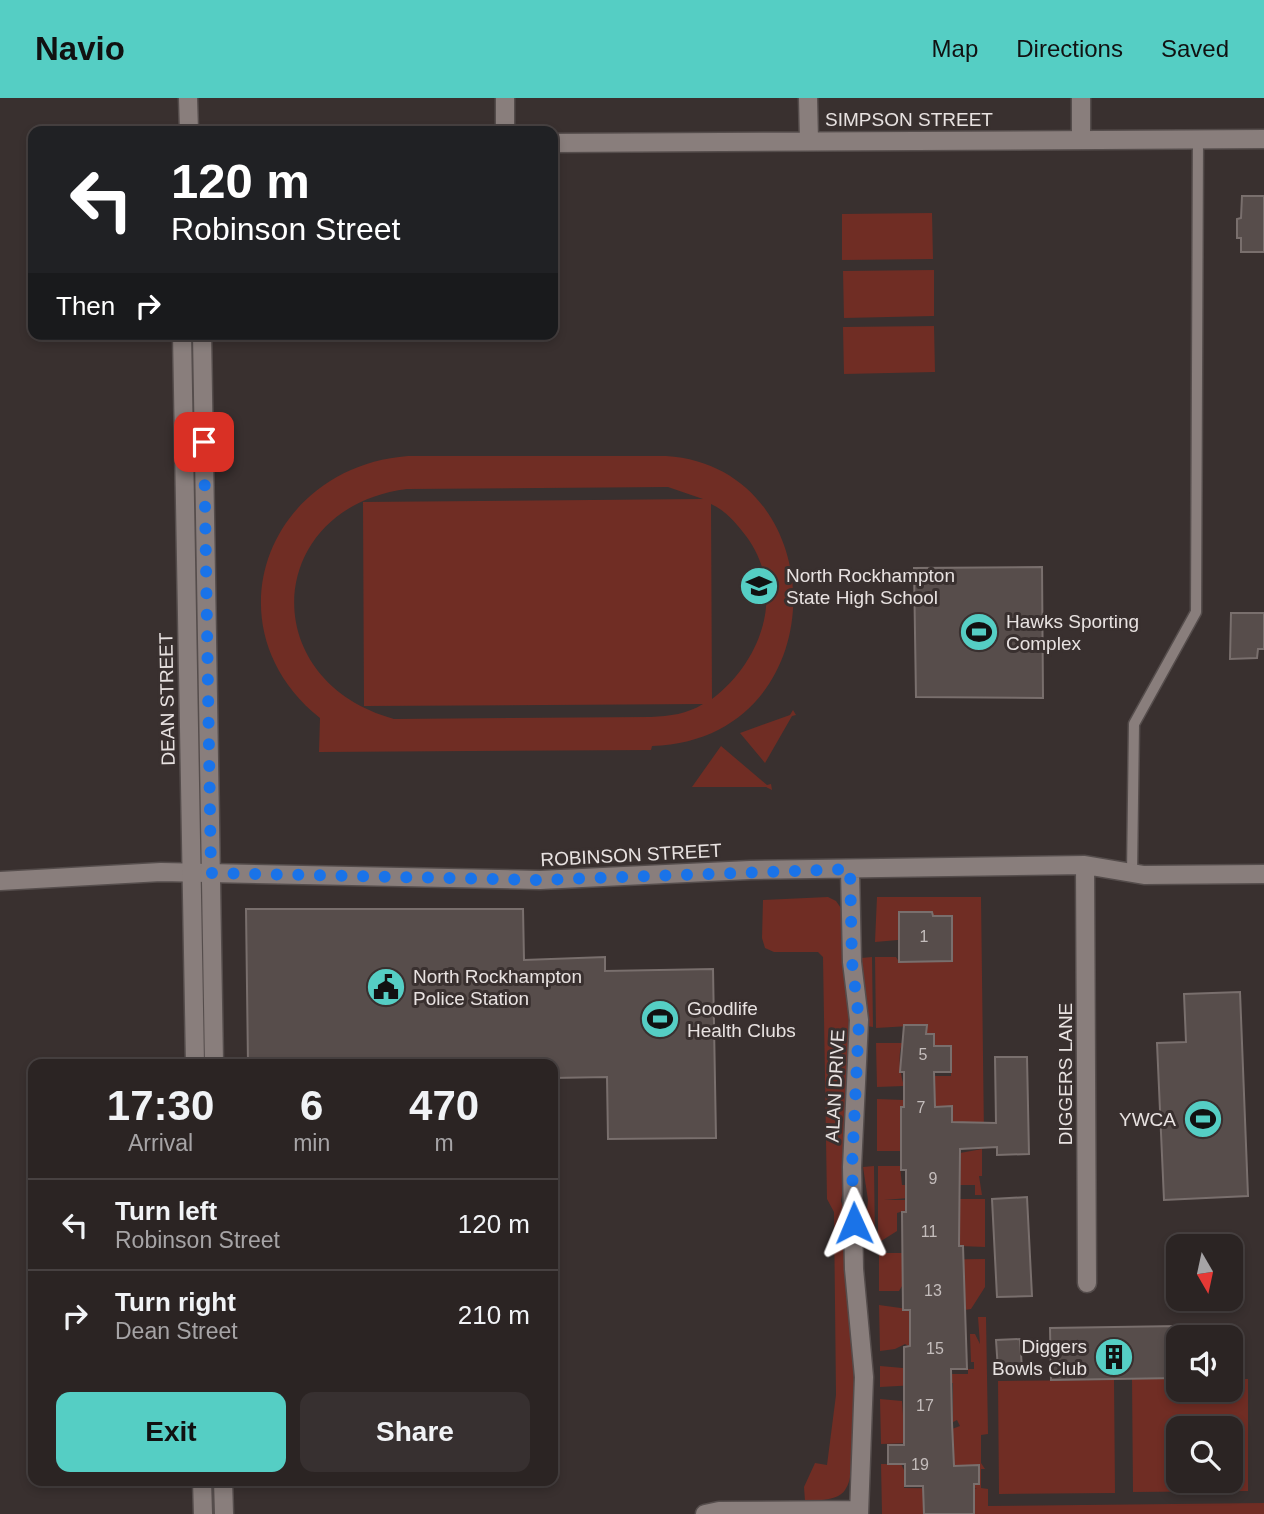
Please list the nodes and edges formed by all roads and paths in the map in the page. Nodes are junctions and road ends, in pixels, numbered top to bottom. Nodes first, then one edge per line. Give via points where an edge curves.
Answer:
1 (188, 98) edge
2 (505, 98) edge
3 (808, 98) edge
4 (1081, 98) edge
5 (189, 126) edge
6 (505, 126) edge
7 (1198, 139) junction
8 (1264, 139) edge
9 (809, 140) junction
10 (1081, 140) junction
11 (558, 143) edge
12 (182, 340) edge
13 (202, 340) edge
14 (1085, 865) junction
15 (850, 869) junction
16 (191, 873) junction
17 (211, 873) junction
18 (1132, 874) junction
19 (1264, 874) edge
20 (0, 881) edge
21 (195, 1059) edge
22 (214, 1059) edge
23 (1087, 1283) dead end
24 (202, 1486) edge
25 (223, 1486) edge
26 (858, 1512) edge
27 (203, 1514) edge
28 (224, 1514) edge
29 (705, 1514) edge

1 - 5 street
2 - 6 street
3 - 9 street
4 - 10 street
7 - 8 street, SIMPSON STREET
7 - 10 street, SIMPSON STREET
7 - 18 lane via 1196,612 1135,724
9 - 10 street, SIMPSON STREET
9 - 11 street, SIMPSON STREET
12 - 16 street, DEAN STREET
13 - 17 street
14 - 15 street, ROBINSON STREET
14 - 18 street, ROBINSON STREET
14 - 23 street, DIGGERS LANE
15 - 17 street, ROBINSON STREET via 540,880
15 - 26 street, ALAN DRIVE via 852,962 859,1020 852,1167 854,1269 864,1377
16 - 17 street, ROBINSON STREET
16 - 20 street, ROBINSON STREET
16 - 21 street, DEAN STREET
17 - 22 street
18 - 19 street, ROBINSON STREET
24 - 27 street
25 - 28 street
26 - 29 street

